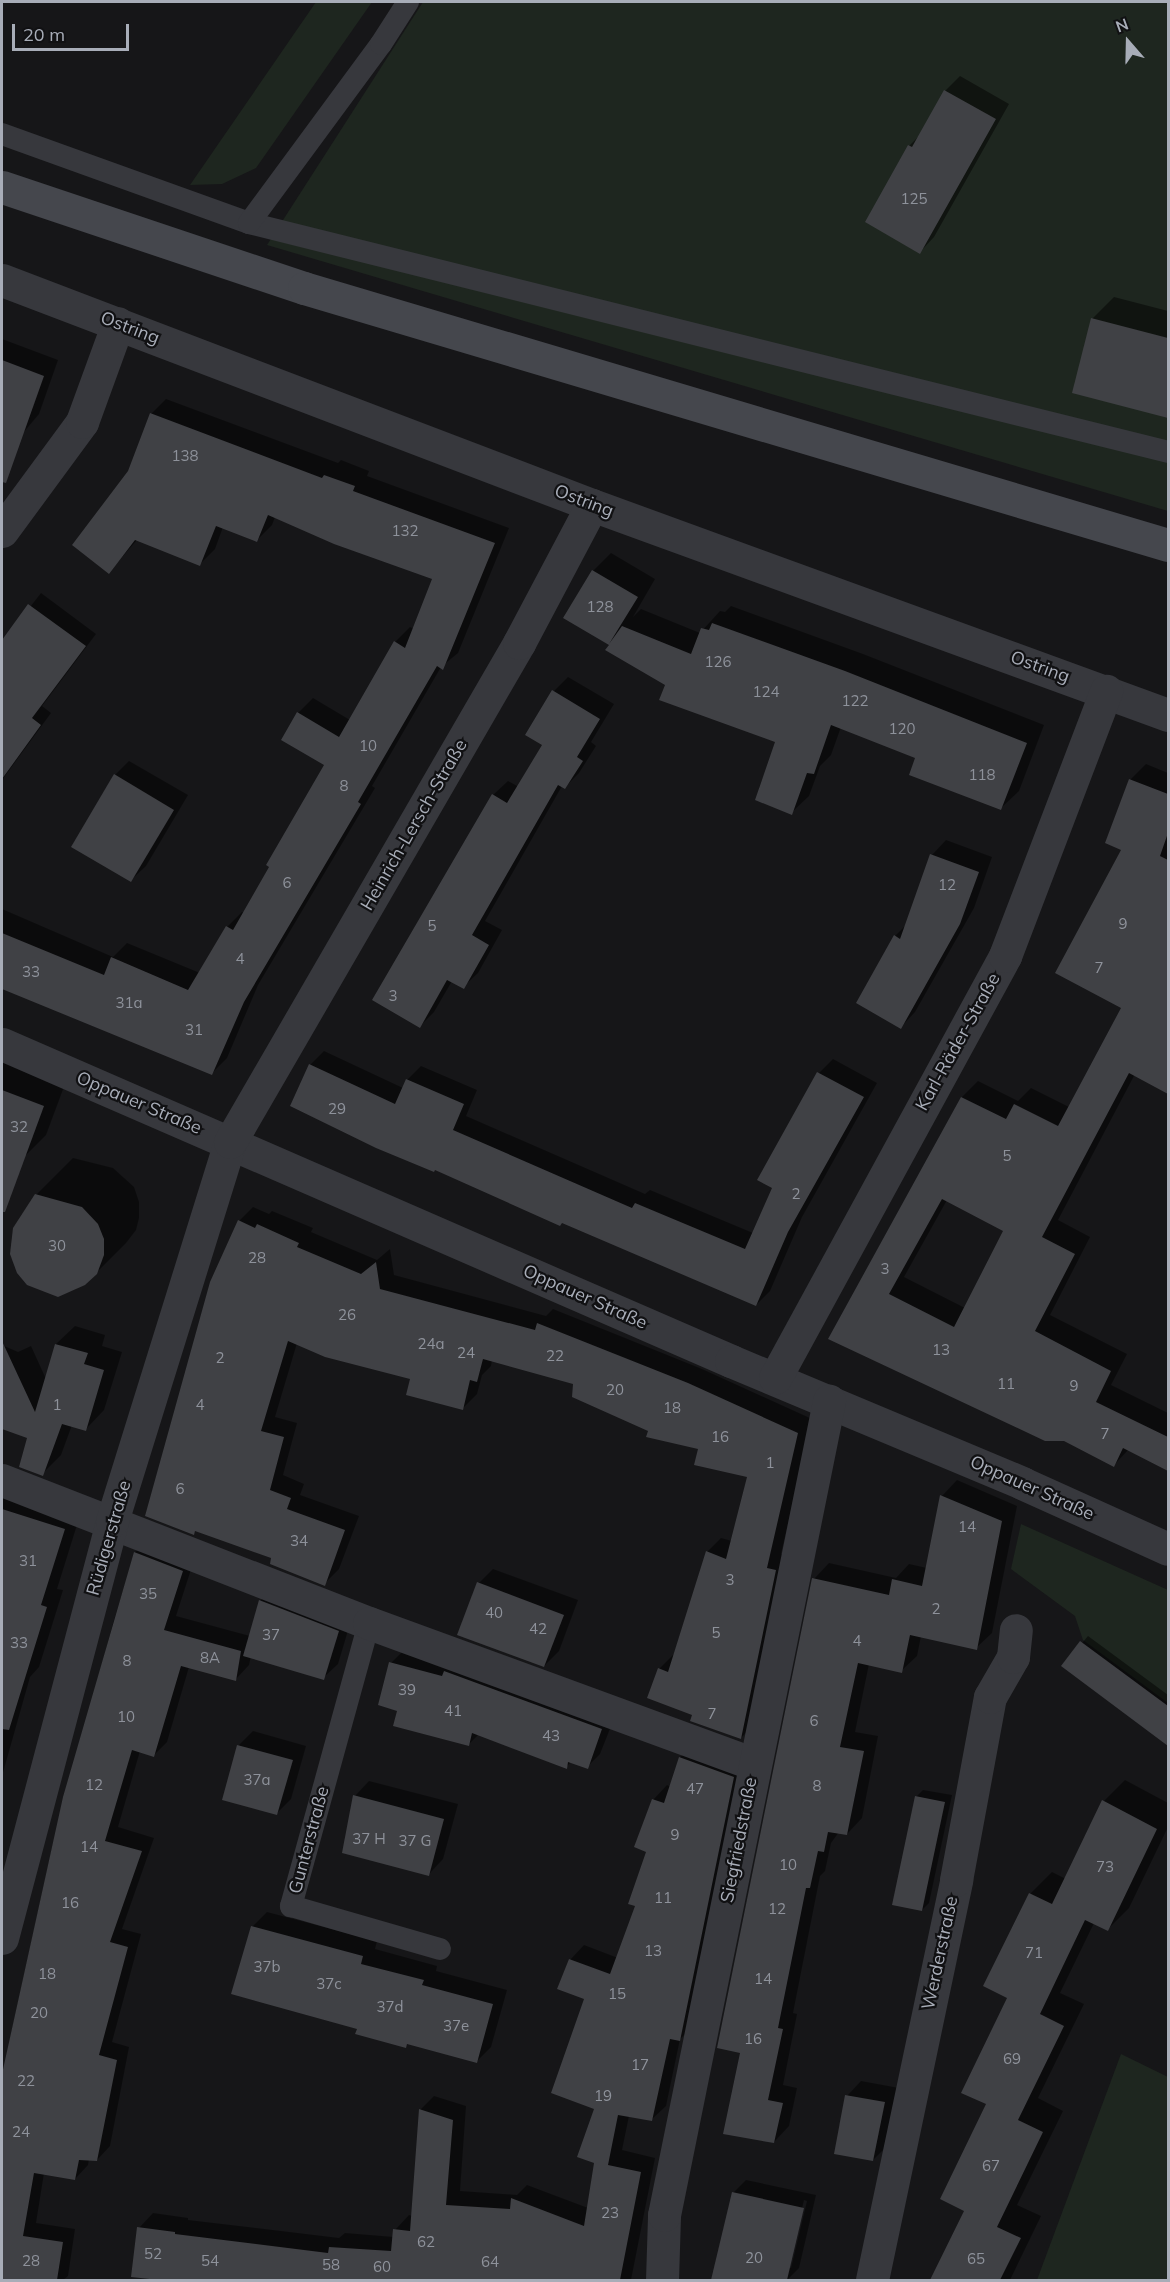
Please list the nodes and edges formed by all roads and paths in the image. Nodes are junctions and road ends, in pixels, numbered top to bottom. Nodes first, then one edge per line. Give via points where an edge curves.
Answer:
1 (408, 2) edge
2 (2, 134) edge
3 (2, 187) edge
4 (249, 223) junction
5 (2, 280) edge
6 (118, 323) junction
7 (1168, 452) edge
8 (592, 505) junction
9 (2, 531) edge
10 (1168, 545) edge
11 (1106, 691) junction
12 (1168, 715) edge
13 (2, 1044) edge
14 (230, 1142) junction
15 (775, 1378) junction
16 (830, 1401) junction
17 (3, 1483) edge
18 (112, 1521) junction
19 (1168, 1549) edge
20 (369, 1623) junction
21 (1016, 1630) dead end
22 (753, 1764) junction
23 (2, 1935) edge
24 (440, 1949) dead end
25 (662, 2280) edge
26 (872, 2280) edge

1 - 4 lane
2 - 4 lane
3 - 10 street via 304,288
4 - 7 lane
5 - 6 street, Ostring
6 - 8 street, Ostring
6 - 9 street via 82,422
8 - 11 street, Ostring
8 - 14 street, Heinrich-Lersch-Straße via 519,643
11 - 12 street, Ostring
11 - 15 street, Karl-Räder-Straße via 1005,956
13 - 14 street, Oppauer Straße
14 - 15 street, Oppauer Straße
14 - 18 street, Rüdigerstraße
15 - 16 street, Oppauer Straße
16 - 19 street, Oppauer Straße
16 - 22 street, Siegfriedstraße
17 - 18 street
18 - 20 street
18 - 23 street, Rüdigerstraße
20 - 22 street
20 - 24 lane, Gunterstraße via 291,1906
21 - 26 street, Werderstraße via 1013,1657 990,1697
22 - 25 street, Siegfriedstraße via 664,2215

